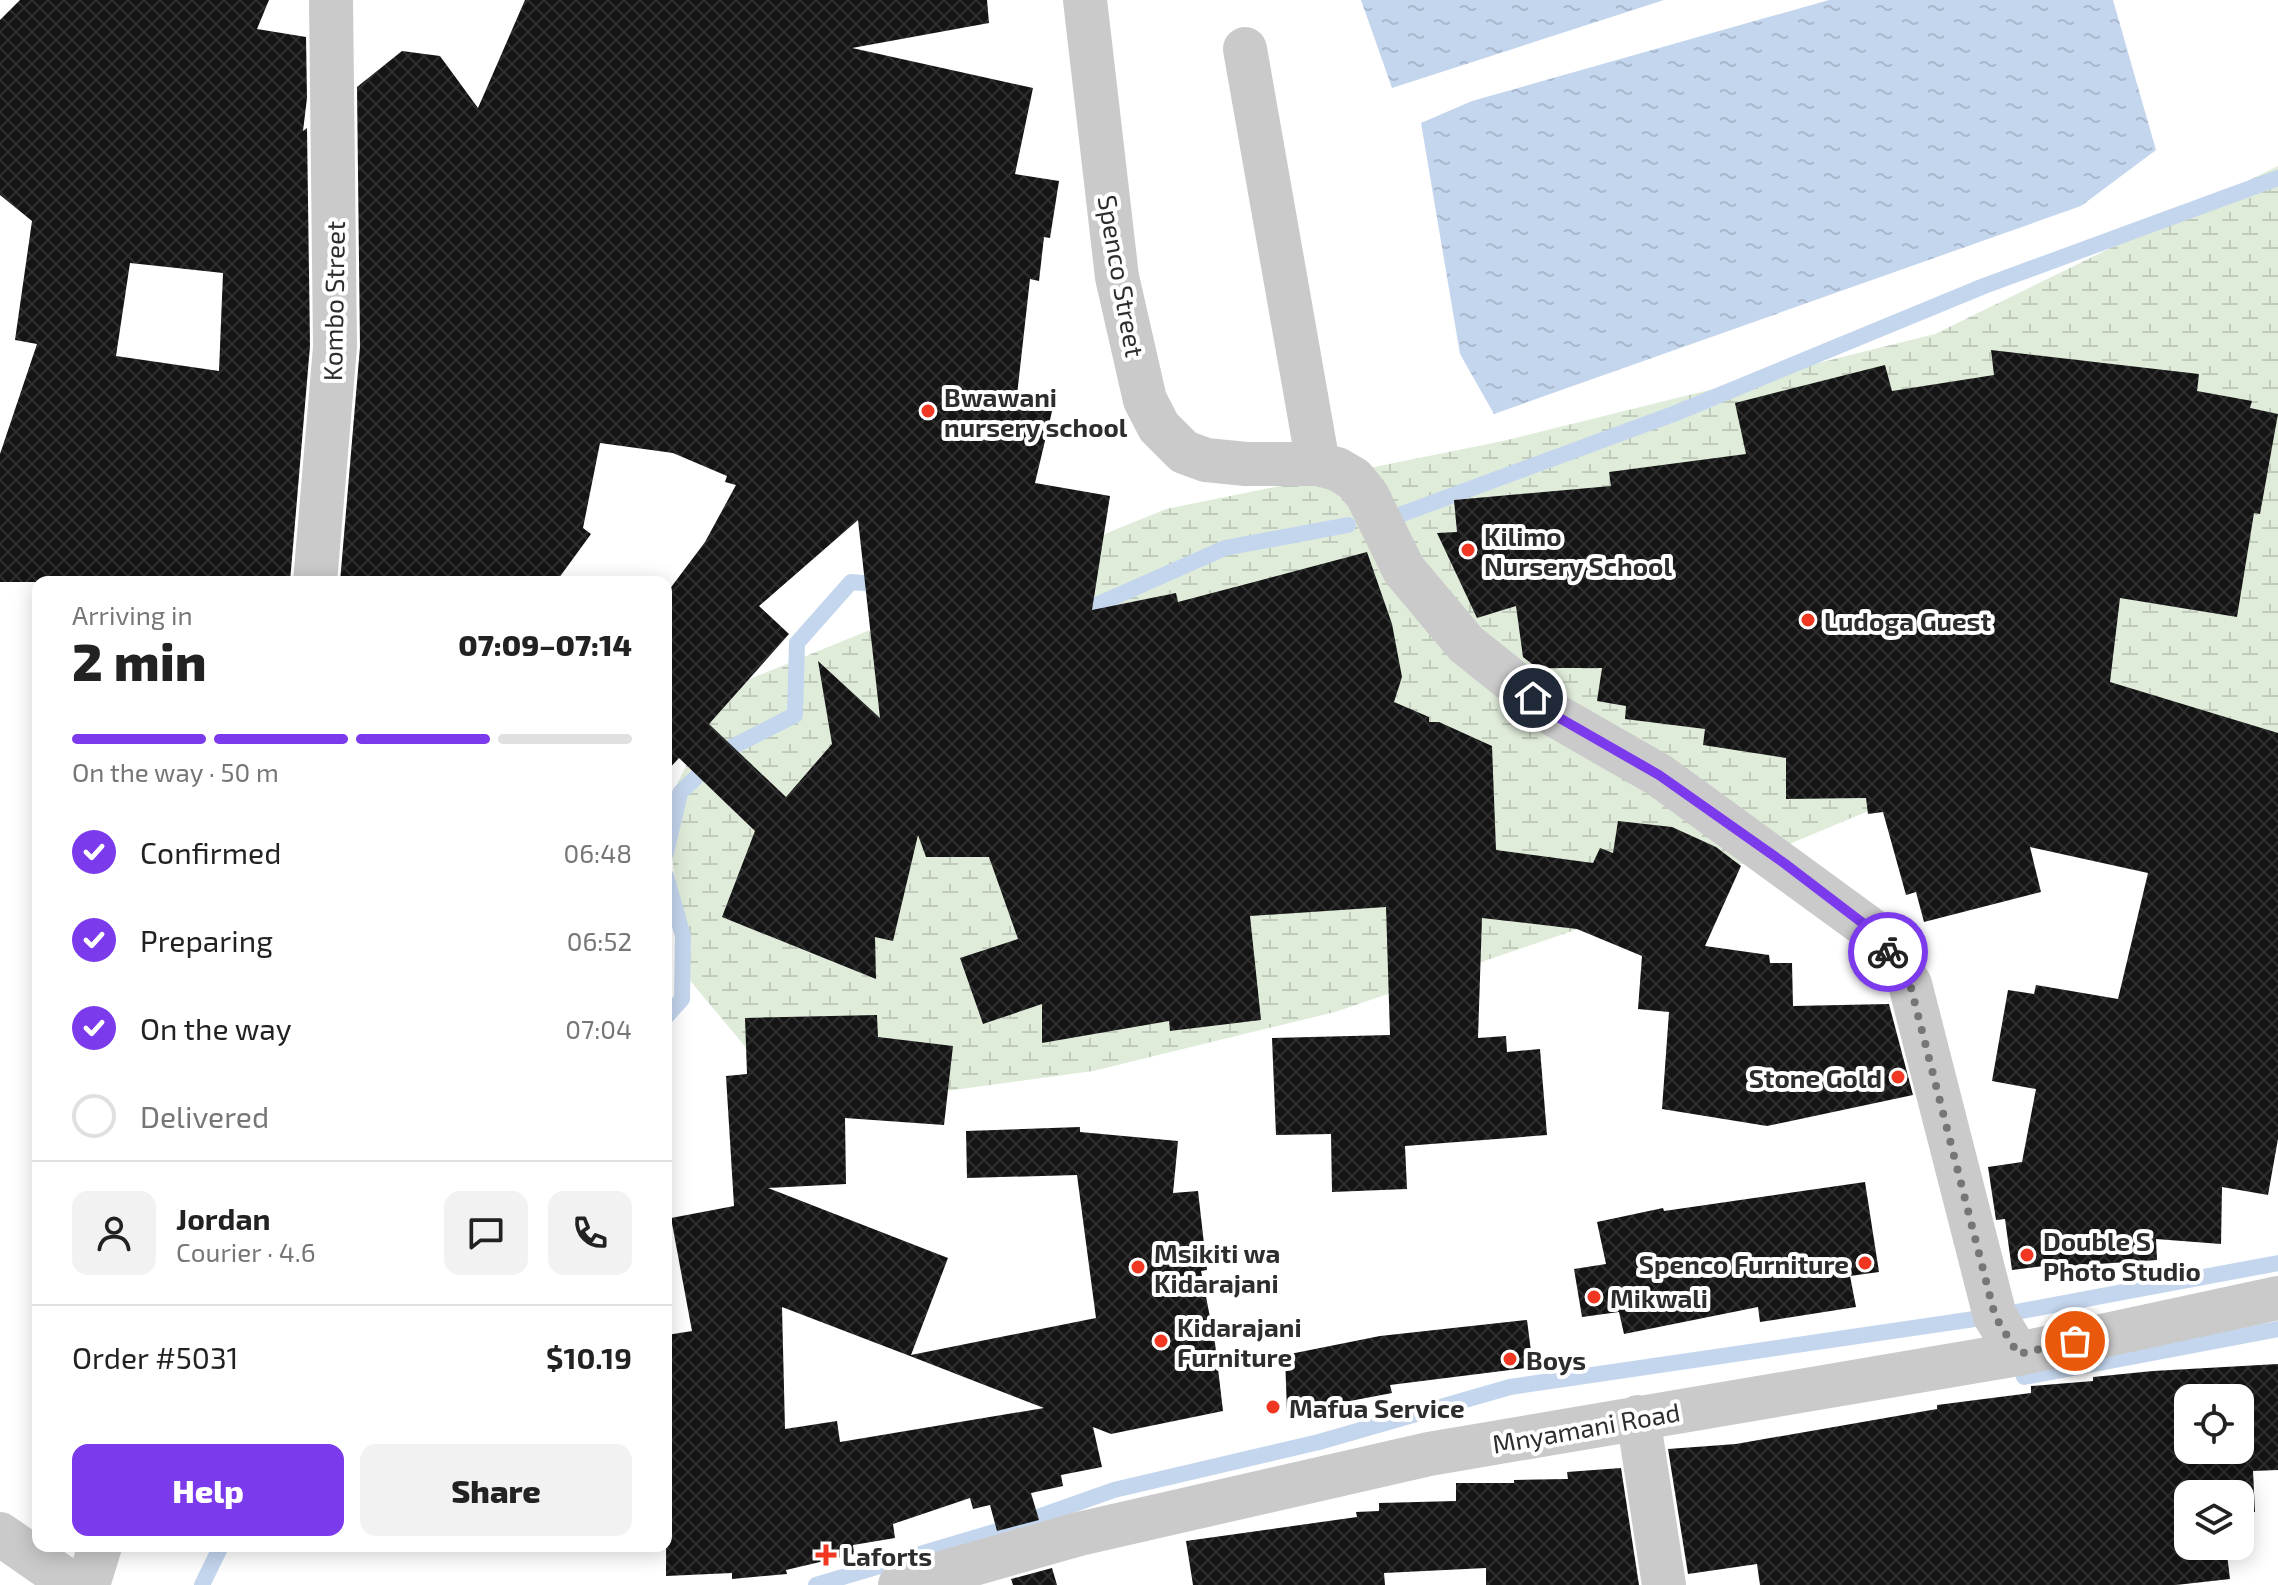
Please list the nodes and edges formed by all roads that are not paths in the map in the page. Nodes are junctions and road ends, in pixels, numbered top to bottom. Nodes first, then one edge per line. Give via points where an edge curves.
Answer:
1 (1085, 0) edge
2 (332, 9) edge
3 (1245, 49) dead end
4 (1318, 464) junction
5 (316, 576) edge
6 (2278, 1298) edge
7 (2018, 1354) junction
8 (1638, 1417) junction
9 (0, 1534) edge
10 (98, 1552) edge
11 (68, 1585) edge
12 (88, 1585) edge
13 (900, 1585) edge
14 (1664, 1585) edge

1 - 4 street, Spenco Street via 1117,277 1145,400 1159,427 1184,452 1246,464
2 - 5 street, Kombo Street via 335,347
3 - 4 street
4 - 7 street via 1354,479 1404,570 1466,644 1556,716 1659,775 1877,934 1910,984 1995,1316
6 - 7 street, Mnyamani Road
7 - 8 street, Mnyamani Road
8 - 13 street, Mnyamani Road via 1429,1454 1079,1534
8 - 14 street
9 - 11 street
10 - 12 street

